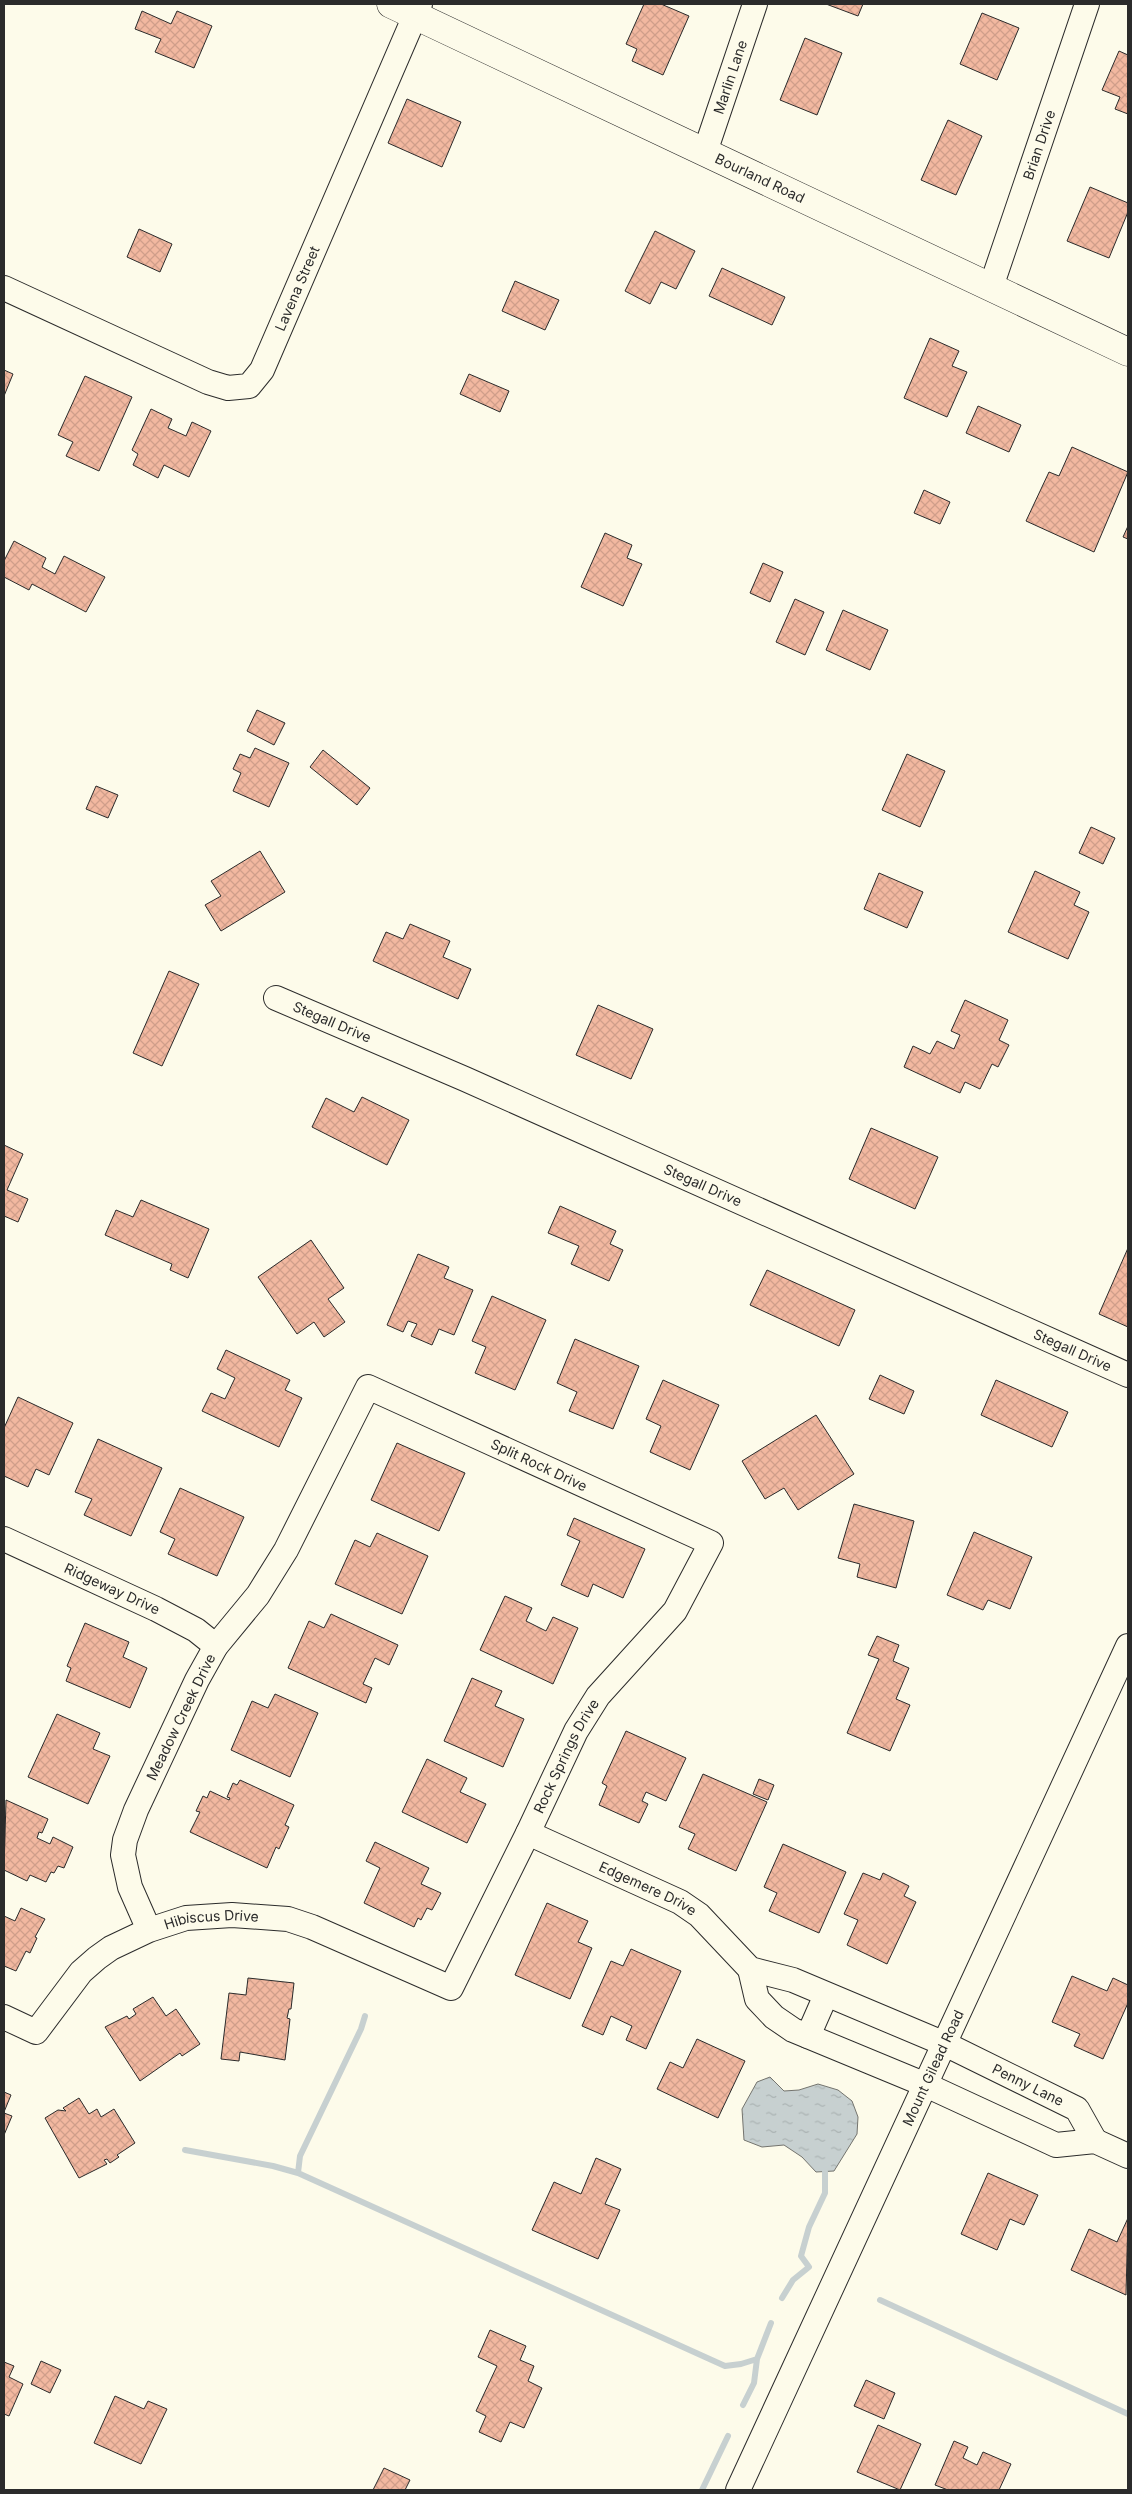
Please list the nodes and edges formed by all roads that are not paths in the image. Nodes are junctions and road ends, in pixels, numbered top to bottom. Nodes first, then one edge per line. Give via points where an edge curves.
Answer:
1 (391, 4) edge
2 (755, 4) edge
3 (1087, 4) edge
4 (418, 10) edge
5 (705, 152) junction
6 (991, 287) junction
7 (4, 288) edge
8 (1128, 352) edge
9 (276, 998) dead end
10 (1128, 1376) edge
11 (368, 1387) joint
12 (4, 1539) edge
13 (711, 1543) joint
14 (216, 1646) junction
15 (1128, 1646) edge
16 (528, 1833) junction
17 (149, 1930) junction
18 (750, 1969) junction
19 (451, 1988) joint
20 (826, 1995) junction
21 (4, 2017) edge
22 (808, 2036) junction
23 (945, 2044) junction
24 (926, 2085) junction
25 (1095, 2141) junction
26 (1128, 2156) edge
27 (738, 2490) edge

1 - 4 main road, Bourland Road
2 - 5 street, Marlin Lane
3 - 6 street, Brian Drive
4 - 5 main road, Bourland Road
4 - 7 street, Lavena Street via 262,370 248,386 228,388 208,382
5 - 6 main road, Bourland Road
6 - 8 main road, Bourland Road
9 - 10 street, Stegall Drive via 465,1079
11 - 13 street, Split Rock Drive
11 - 14 street, Meadow Creek Drive via 286,1550 258,1595
12 - 14 street, Ridgeway Drive via 156,1609 196,1630
13 - 16 street, Rock Springs Drive via 675,1611 587,1712
14 - 17 street, Meadow Creek Drive via 185,1702 125,1840 123,1855 130,1887
15 - 23 street, Mount Gilead Road
16 - 18 street, Edgemere Drive via 680,1902 699,1915
16 - 19 street, Rock Springs Drive
17 - 19 street, Hibiscus Drive via 186,1918 232,1914 288,1919
17 - 21 street, Hibiscus Drive via 110,1948 81,1972 36,2032
18 - 20 street via 793,1980
18 - 22 street via 757,1999 774,2018
20 - 22 street
20 - 23 street
22 - 24 street
23 - 24 street, Mount Gilead Road
23 - 25 street, Penny Lane via 1078,2109
24 - 25 street via 1056,2145
24 - 27 street, Mount Gilead Road
25 - 26 street

